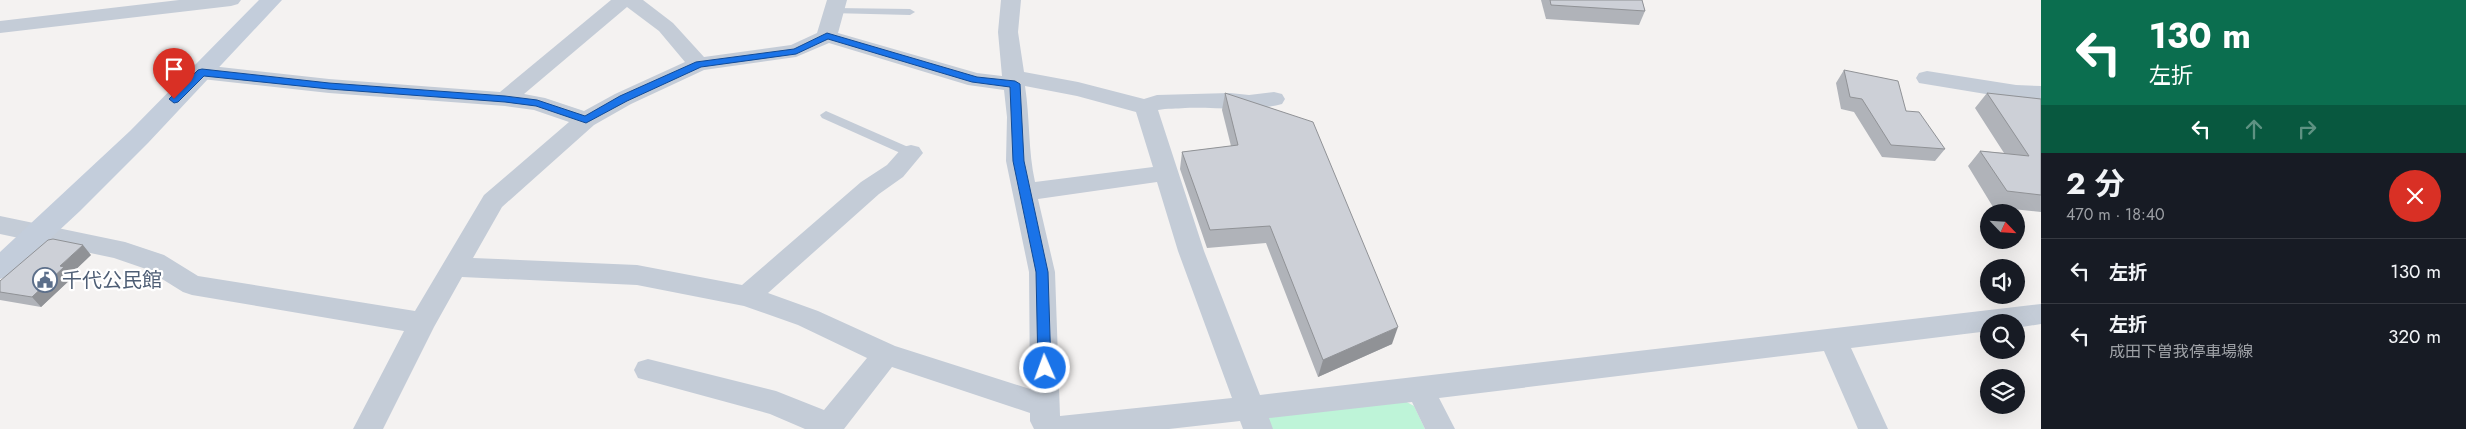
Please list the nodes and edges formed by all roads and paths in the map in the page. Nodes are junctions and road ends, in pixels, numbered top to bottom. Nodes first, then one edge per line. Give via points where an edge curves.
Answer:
1 (231, 0) edge
2 (271, 0) edge
3 (623, 0) edge
4 (630, 0) edge
5 (1011, 0) edge
6 (836, 5) edge
7 (910, 12) dead end
8 (0, 27) edge
9 (827, 36) junction
10 (699, 64) junction
11 (202, 72) junction
12 (1928, 78) dead end
13 (1015, 80) junction
14 (2041, 93) edge
15 (505, 99) junction
16 (1274, 99) dead end
17 (1146, 107) junction
18 (826, 115) dead end
19 (586, 120) junction
20 (911, 153) joint
21 (1166, 174) junction
22 (1024, 192) junction
23 (0, 225) edge
24 (38, 234) junction
25 (453, 267) junction
26 (0, 268) edge
27 (747, 296) junction
28 (2041, 314) edge
29 (422, 323) junction
30 (1833, 340) junction
31 (886, 354) junction
32 (648, 370) dead end
33 (1420, 389) junction
34 (1254, 418) edge
35 (1049, 421) edge
36 (368, 429) edge
37 (1440, 429) edge
38 (1873, 429) edge

1 - 8 street
2 - 11 main road
3 - 15 street
4 - 10 street via 666,27
5 - 13 street via 1008,32
6 - 7 lane
6 - 9 street
9 - 10 street via 796,51
9 - 13 street via 976,80
10 - 19 street
11 - 15 street via 329,86
11 - 24 main road
12 - 14 street via 2006,91
13 - 17 street via 1078,89
13 - 22 street via 1018,161
15 - 19 street via 537,103
16 - 17 street via 1157,102
17 - 21 street
18 - 20 lane
19 - 25 street via 493,201
20 - 27 street via 895,171 870,188
21 - 22 street
21 - 34 street via 1191,251
22 - 35 street via 1042,272
23 - 24 street
24 - 26 main road
24 - 29 street via 116,249 155,262 192,285
25 - 27 street via 637,275
25 - 29 street
27 - 31 street via 808,318
28 - 30 street
29 - 36 street
30 - 33 street
30 - 38 street
31 - 32 street via 829,426 776,403
31 - 35 street
33 - 34 street
33 - 37 street
34 - 35 street

